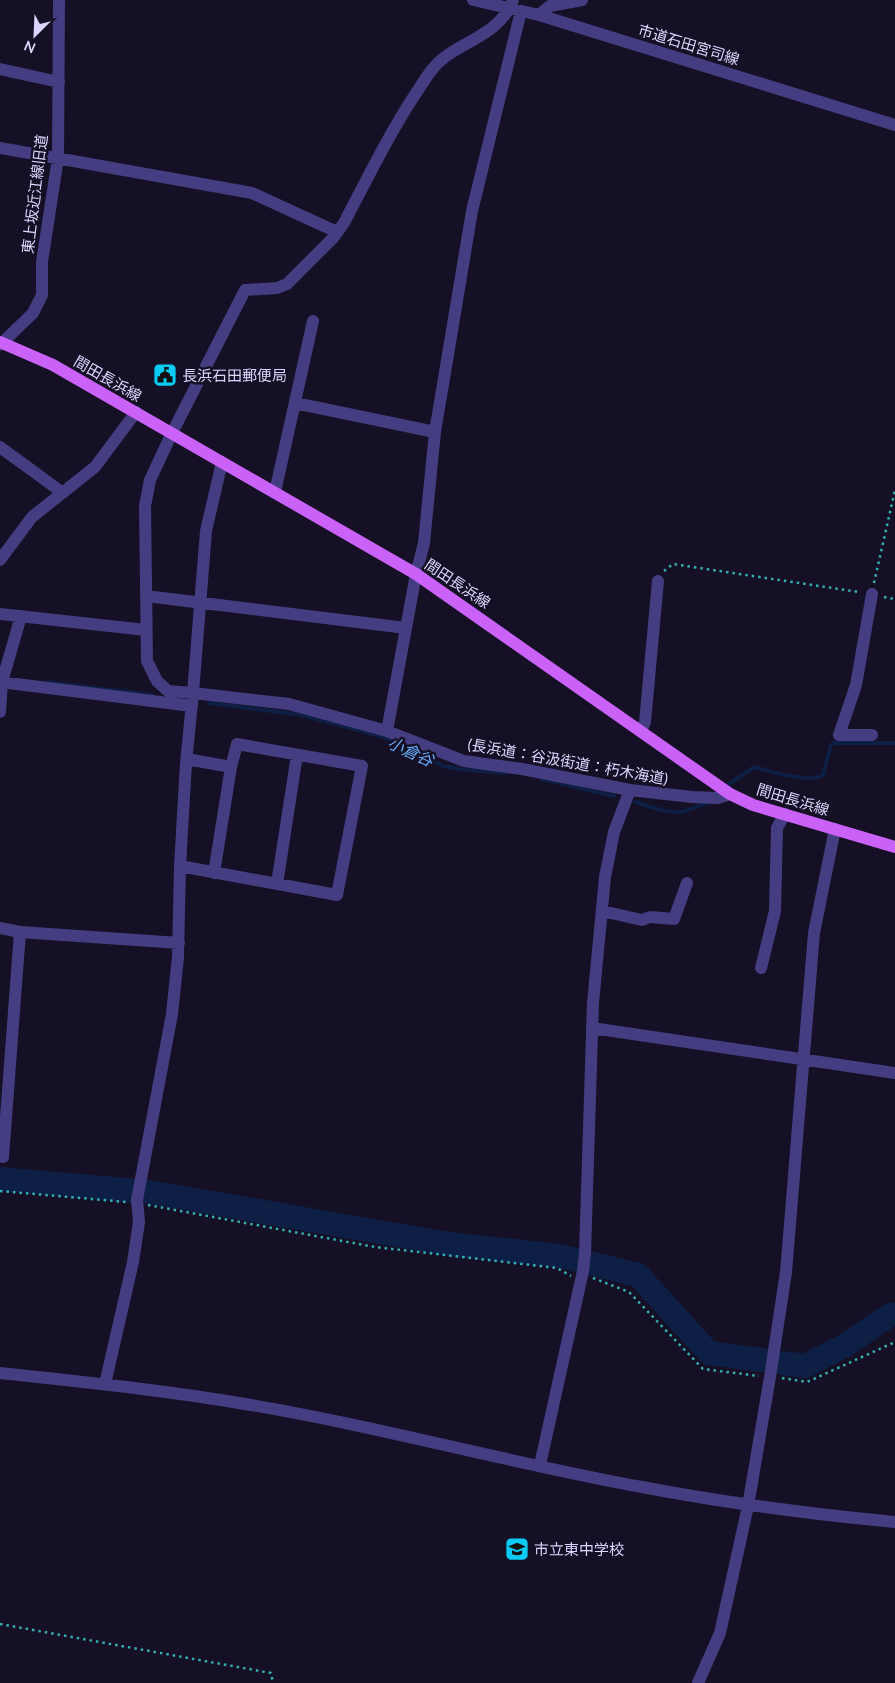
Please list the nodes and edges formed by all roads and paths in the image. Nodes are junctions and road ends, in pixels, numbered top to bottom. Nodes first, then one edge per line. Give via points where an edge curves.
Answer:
1 (59, 0) edge
2 (473, 0) edge
3 (582, 0) edge
4 (515, 7) edge
5 (539, 15) junction
6 (0, 69) edge
7 (58, 82) junction
8 (895, 125) edge
9 (0, 148) edge
10 (58, 158) junction
11 (337, 232) junction
12 (313, 321) dead end
13 (0, 343) edge
14 (295, 403) junction
15 (136, 412) junction
16 (435, 432) junction
17 (172, 433) junction
18 (0, 447) edge
19 (222, 462) junction
20 (895, 490) edge
21 (275, 492) junction
22 (63, 493) junction
23 (0, 560) edge
24 (416, 574) junction
25 (658, 581) joint
26 (872, 594) junction
27 (146, 596) junction
28 (895, 599) edge
29 (200, 603) junction
30 (0, 614) edge
31 (20, 616) junction
32 (406, 628) junction
33 (146, 630) junction
34 (1, 682) edge
35 (192, 700) junction
36 (0, 712) edge
37 (387, 731) junction
38 (641, 731) junction
39 (872, 735) dead end
40 (297, 755) junction
41 (187, 759) junction
42 (231, 767) junction
43 (630, 790) junction
44 (730, 794) junction
45 (785, 814) junction
46 (835, 829) junction
47 (895, 847) edge
48 (180, 866) junction
49 (214, 873) junction
50 (687, 883) dead end
51 (277, 884) junction
52 (602, 910) junction
53 (0, 928) edge
54 (20, 932) junction
55 (179, 943) junction
56 (761, 968) dead end
57 (592, 1028) junction
58 (804, 1061) junction
59 (895, 1073) edge
60 (3, 1157) dead end
61 (0, 1191) edge
62 (137, 1202) junction
63 (582, 1276) junction
64 (895, 1342) edge
65 (0, 1373) edge
66 (770, 1377) junction
67 (105, 1384) junction
68 (540, 1465) junction
69 (748, 1506) junction
70 (895, 1522) edge
71 (0, 1624) edge
72 (273, 1683) edge
73 (698, 1683) edge

1 - 7 street, 東上坂近江線旧道
2 - 4 street, 市道石田宮司線
3 - 5 street via 550,6
4 - 5 street, 市道石田宮司線
4 - 11 street via 431,71
4 - 16 street via 472,211
5 - 8 street, 市道石田宮司線
6 - 7 street
7 - 10 street, 東上坂近江線旧道
9 - 10 street
10 - 11 street via 252,193
10 - 13 street, 東上坂近江線旧道 via 42,262 42,295 33,313
11 - 17 street via 287,284 278,288 245,290
12 - 14 street
13 - 15 main road, 間田長浜線 via 53,365
14 - 16 street
14 - 21 street
15 - 17 main road, 間田長浜線
15 - 22 street via 95,467
16 - 24 street via 424,543
17 - 19 main road, 間田長浜線
17 - 27 street via 150,480 145,506
18 - 22 street
19 - 21 main road, 間田長浜線
19 - 29 street via 206,531
20 - 26 path
21 - 24 main road, 間田長浜線
22 - 23 street via 32,518
24 - 32 street
24 - 38 main road, 間田長浜線
25 - 26 path via 664,570 673,564
25 - 38 street via 645,722
26 - 28 path
26 - 39 street via 856,685 839,735
27 - 29 street
27 - 33 street
29 - 32 street
29 - 35 street
30 - 31 street
31 - 33 street
31 - 34 street
32 - 37 street
33 - 35 street via 147,661 157,681 168,691
34 - 35 street
34 - 36 street
35 - 37 street, (長浜道：谷汲街道：朽木海道) via 289,704
35 - 41 street
37 - 43 street, (長浜道：谷汲街道：朽木海道) via 464,761
38 - 44 main road, 間田長浜線
40 - 42 street via 237,744
40 - 51 street
40 - 51 street via 362,766 337,895
41 - 42 street
41 - 48 street
42 - 49 street
43 - 44 street, (長浜道：谷汲街道：朽木海道) via 692,797 718,798
43 - 52 street via 614,832
44 - 45 main road, 間田長浜線
45 - 46 main road, 間田長浜線
45 - 56 street via 776,828 775,912
46 - 47 main road, 間田長浜線
46 - 58 street via 814,933
48 - 49 street
48 - 55 street
49 - 51 street
50 - 52 street via 674,920 650,917 642,920
52 - 57 street
53 - 54 street
54 - 55 street
54 - 60 street
55 - 62 street via 172,1014
57 - 58 street
57 - 63 street
58 - 59 street
58 - 66 street via 786,1272
61 - 62 path
62 - 63 path via 375,1247 557,1268
62 - 67 street via 133,1262
63 - 66 path via 630,1292 702,1369
63 - 68 street
64 - 66 path via 807,1382
65 - 67 street
66 - 69 street
67 - 68 street via 245,1404
68 - 69 street
69 - 70 street
69 - 73 street via 720,1634
71 - 72 path via 271,1673

